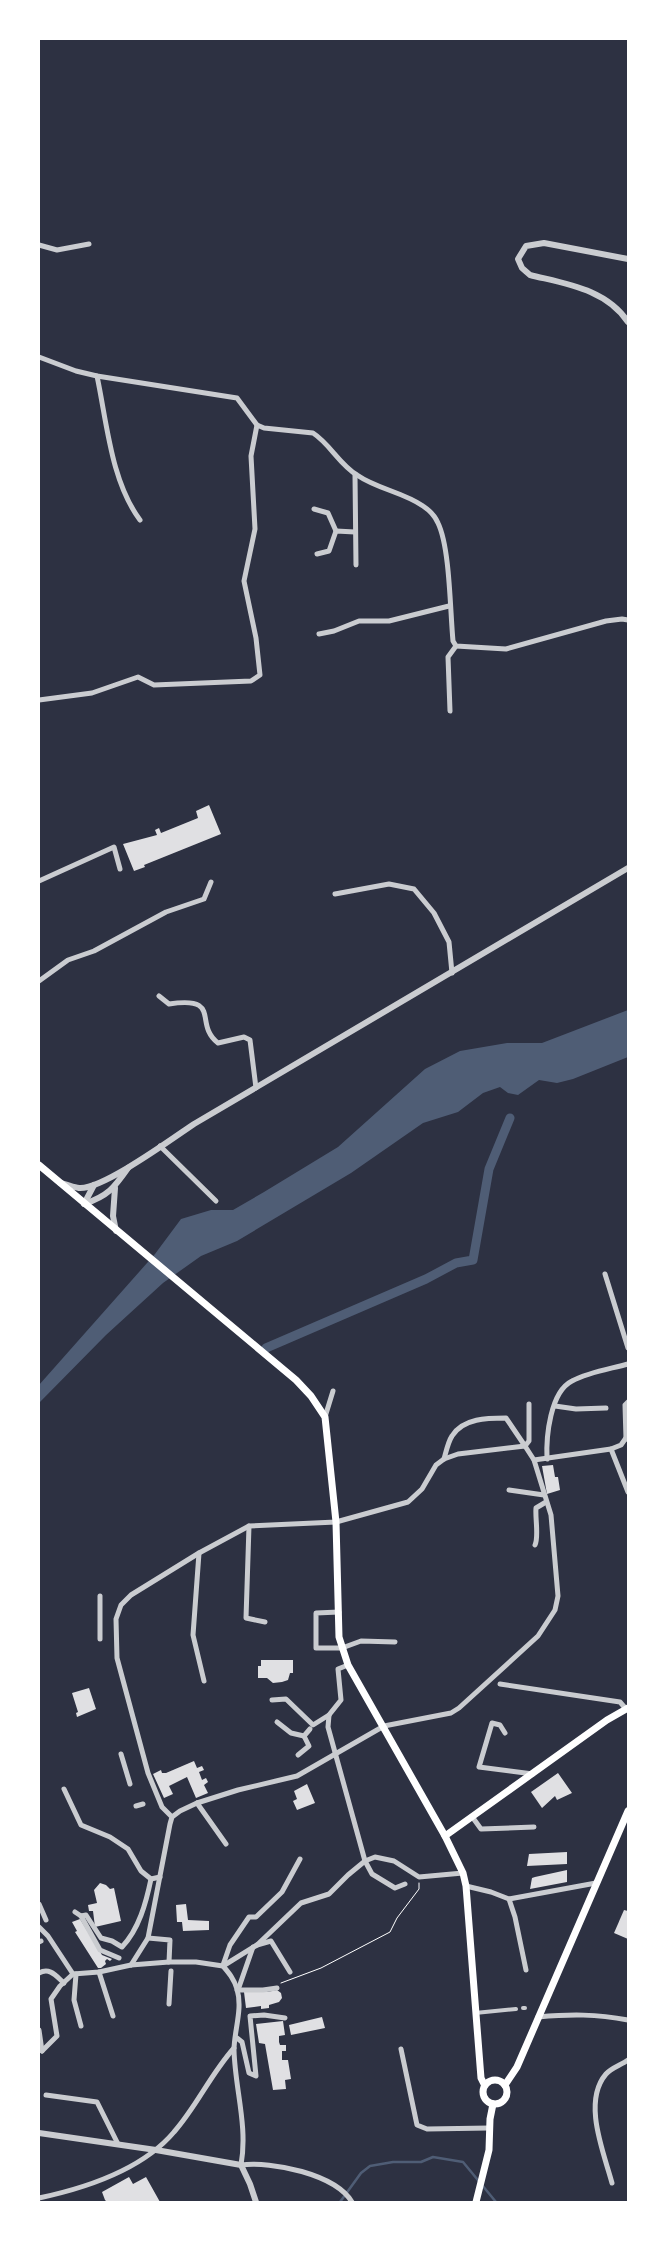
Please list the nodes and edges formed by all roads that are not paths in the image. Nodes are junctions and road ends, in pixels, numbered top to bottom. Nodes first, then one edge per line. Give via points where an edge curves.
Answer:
1 (90, 244) dead end
2 (39, 245) edge
3 (628, 259) edge
4 (628, 322) edge
5 (39, 357) edge
6 (97, 376) junction
7 (257, 425) junction
8 (355, 475) junction
9 (314, 509) dead end
10 (140, 520) dead end
11 (336, 531) junction
12 (355, 532) junction
13 (317, 554) dead end
14 (356, 565) dead end
15 (449, 606) junction
16 (628, 620) edge
17 (319, 634) dead end
18 (456, 646) junction
19 (39, 700) edge
20 (450, 710) dead end
21 (628, 868) edge
22 (120, 869) dead end
23 (39, 881) edge
24 (211, 882) dead end
25 (335, 894) dead end
26 (452, 973) junction
27 (39, 981) edge
28 (159, 996) dead end
29 (256, 1088) junction
30 (160, 1146) junction
31 (39, 1166) edge
32 (130, 1166) junction
33 (59, 1182) junction
34 (94, 1185) junction
35 (115, 1188) junction
36 (216, 1201) dead end
37 (84, 1204) junction
38 (117, 1232) junction
39 (605, 1274) dead end
40 (628, 1348) edge
41 (628, 1364) edge
42 (333, 1391) dead end
43 (628, 1402) edge
44 (529, 1404) dead end
45 (554, 1406) junction
46 (606, 1408) dead end
47 (325, 1416) junction
48 (627, 1438) edge
49 (525, 1446) junction
50 (611, 1449) junction
51 (444, 1459) junction
52 (547, 1459) junction
53 (534, 1460) junction
54 (509, 1490) dead end
55 (628, 1492) edge
56 (544, 1495) junction
57 (546, 1502) junction
58 (336, 1522) junction
59 (249, 1526) junction
60 (535, 1545) dead end
61 (199, 1553) junction
62 (100, 1596) dead end
63 (339, 1612) junction
64 (265, 1622) dead end
65 (100, 1639) dead end
66 (395, 1642) dead end
67 (342, 1648) junction
68 (348, 1665) junction
69 (204, 1682) dead end
70 (500, 1684) dead end
71 (272, 1700) dead end
72 (627, 1708) edge
73 (329, 1714) junction
74 (278, 1722) dead end
75 (384, 1726) junction
76 (310, 1729) dead end
77 (505, 1733) dead end
78 (304, 1736) junction
79 (335, 1753) junction
80 (121, 1754) dead end
81 (298, 1755) dead end
82 (533, 1774) junction
83 (131, 1780) dead end
84 (64, 1789) dead end
85 (198, 1803) junction
86 (143, 1804) dead end
87 (136, 1806) dead end
88 (628, 1811) edge
89 (172, 1817) junction
90 (472, 1818) junction
91 (534, 1827) dead end
92 (445, 1836) junction
93 (226, 1844) dead end
94 (300, 1859) dead end
95 (365, 1861) junction
96 (463, 1873) junction
97 (160, 1877) junction
98 (151, 1879) junction
99 (596, 1883) junction
100 (405, 1884) dead end
101 (466, 1886) junction
102 (285, 1888) junction
103 (289, 1893) dead end
104 (509, 1899) junction
105 (39, 1904) edge
106 (75, 1912) dead end
107 (81, 1916) junction
108 (39, 1927) edge
109 (44, 1938) edge
110 (148, 1938) junction
111 (255, 1946) junction
112 (119, 1958) dead end
113 (131, 1965) junction
114 (171, 1966) junction
115 (223, 1966) junction
116 (526, 1970) dead end
117 (99, 1972) junction
118 (290, 1972) dead end
119 (39, 1973) edge
120 (74, 1974) junction
121 (64, 1983) junction
122 (277, 1988) road end
123 (237, 1990) junction
124 (169, 2004) dead end
125 (516, 2009) dead end
126 (475, 2013) junction
127 (114, 2016) dead end
128 (538, 2017) junction
129 (285, 2018) dead end
130 (628, 2020) edge
131 (81, 2026) dead end
132 (39, 2030) edge
133 (237, 2038) junction
134 (234, 2048) junction
135 (401, 2049) dead end
136 (628, 2060) edge
137 (484, 2084) junction
138 (505, 2085) junction
139 (46, 2096) dead end
140 (493, 2104) junction
141 (490, 2128) junction
142 (39, 2133) edge
143 (118, 2144) junction
144 (156, 2150) junction
145 (241, 2166) junction
146 (612, 2183) dead end
147 (39, 2198) edge
148 (352, 2201) edge
149 (477, 2201) edge
150 (256, 2202) edge

1 - 2 street via 57,250
3 - 4 street via 544,243 526,246 518,259 530,274 596,293 620,310
5 - 6 street
6 - 7 street via 236,398
6 - 10 street via 120,484 128,504
7 - 8 street via 313,433
7 - 19 street via 252,456 255,529 244,581 260,676 251,681 154,685 138,677 92,693
8 - 12 street
8 - 15 street via 414,500 433,515 444,543
9 - 11 street via 328,513
11 - 12 street
11 - 13 street via 329,551
12 - 14 street
15 - 17 street via 389,621 359,621
15 - 18 street
16 - 18 street via 606,621 506,649
18 - 20 street via 448,657
21 - 26 street
22 - 23 street via 114,847
24 - 27 street via 204,899 166,912 94,952 68,960
25 - 26 street via 389,884 414,889 434,914 449,942
26 - 29 street
28 - 29 street via 169,1004 197,1003 204,1010 211,1038 218,1043 244,1037 250,1040
29 - 30 street
30 - 32 street
30 - 36 street
31 - 33 main road
32 - 34 street
32 - 35 street
33 - 34 street via 80,1188
33 - 37 main road
34 - 37 street
35 - 37 street via 105,1196
35 - 38 street via 113,1216
37 - 38 main road
38 - 47 main road via 296,1380
39 - 40 street
41 - 45 street via 571,1381 558,1394
42 - 47 street
43 - 48 street via 625,1406
44 - 49 street via 528,1441
45 - 46 street
45 - 52 street via 548,1431
47 - 58 main road
48 - 50 street
49 - 51 street via 458,1454
49 - 51 street via 506,1418 486,1418 459,1428 452,1436
49 - 53 street
50 - 52 street
50 - 55 street
51 - 58 street via 408,1502
52 - 53 street
53 - 56 street
54 - 56 street
56 - 57 street
57 - 60 street via 536,1508
57 - 75 street via 551,1516 558,1596 549,1621 538,1636 459,1708 451,1713
58 - 59 street
58 - 63 main road
59 - 61 street
59 - 64 street via 246,1618
61 - 69 street via 192,1636
61 - 89 street via 131,1595 115,1618 117,1658 147,1773 156,1798
62 - 65 street
63 - 67 main road
63 - 67 street via 316,1613 316,1648
66 - 67 street via 360,1638
67 - 68 main road
68 - 73 street via 338,1669 341,1700
68 - 75 main road
70 - 72 street via 620,1702
71 - 73 street via 286,1699 313,1725
72 - 82 main road
73 - 79 street via 328,1728
74 - 78 street via 291,1733
75 - 79 street
75 - 92 main road
76 - 78 street
77 - 82 street via 500,1725 492,1723 479,1767
78 - 81 street via 309,1746
79 - 85 street via 297,1776
79 - 95 street
80 - 83 street
82 - 90 main road
84 - 98 street via 81,1825 110,1837 128,1849 140,1871
85 - 89 street
85 - 93 street
86 - 87 street
88 - 99 main road
89 - 97 street
90 - 91 street via 481,1829
90 - 92 main road
92 - 96 main road
94 - 102 street
95 - 96 street via 375,1857 386,1858 416,1879
95 - 100 street via 372,1874 395,1888
95 - 111 street via 330,1894 299,1902
96 - 101 main road
97 - 98 street
97 - 110 street
98 - 107 street via 136,1926 122,1947 101,1938 86,1916
99 - 104 street
99 - 128 main road
101 - 104 street
101 - 126 main road
102 - 103 street
102 - 115 street via 256,1917 249,1917 230,1945
104 - 116 street
105 - 109 street via 46,1923
106 - 107 street
107 - 112 street via 100,1950
108 - 109 street
109 - 120 street
110 - 113 street
110 - 114 street via 170,1940
111 - 115 street
111 - 118 street via 271,1941
111 - 123 street
113 - 114 street
113 - 117 street
114 - 115 street via 196,1962
114 - 124 street
115 - 123 street via 233,1978
117 - 120 street
117 - 127 street
119 - 121 street via 52,1971
120 - 121 street
120 - 131 street via 74,2000
121 - 132 street via 51,1999 57,2036 42,2051
122 - 123 street
123 - 133 street
125 - 126 street
126 - 137 main road
128 - 130 street via 576,2013
128 - 138 main road via 517,2067
129 - 133 street via 264,2014 250,2016 256,2076 249,2073 242,2042
133 - 134 street
134 - 144 street via 207,2082 175,2132
134 - 145 street via 242,2109
135 - 141 street via 417,2125 427,2129
136 - 146 street via 606,2073 595,2105 595,2120
137 - 138 main road via 495,2079
137 - 140 main road via 482,2095
138 - 140 main road via 507,2093 504,2100
139 - 143 street via 97,2102
140 - 141 main road
141 - 149 main road via 489,2150
142 - 143 street
143 - 144 street
144 - 145 street
144 - 147 street via 94,2182
145 - 148 street via 253,2164 307,2172 328,2181
145 - 150 street

